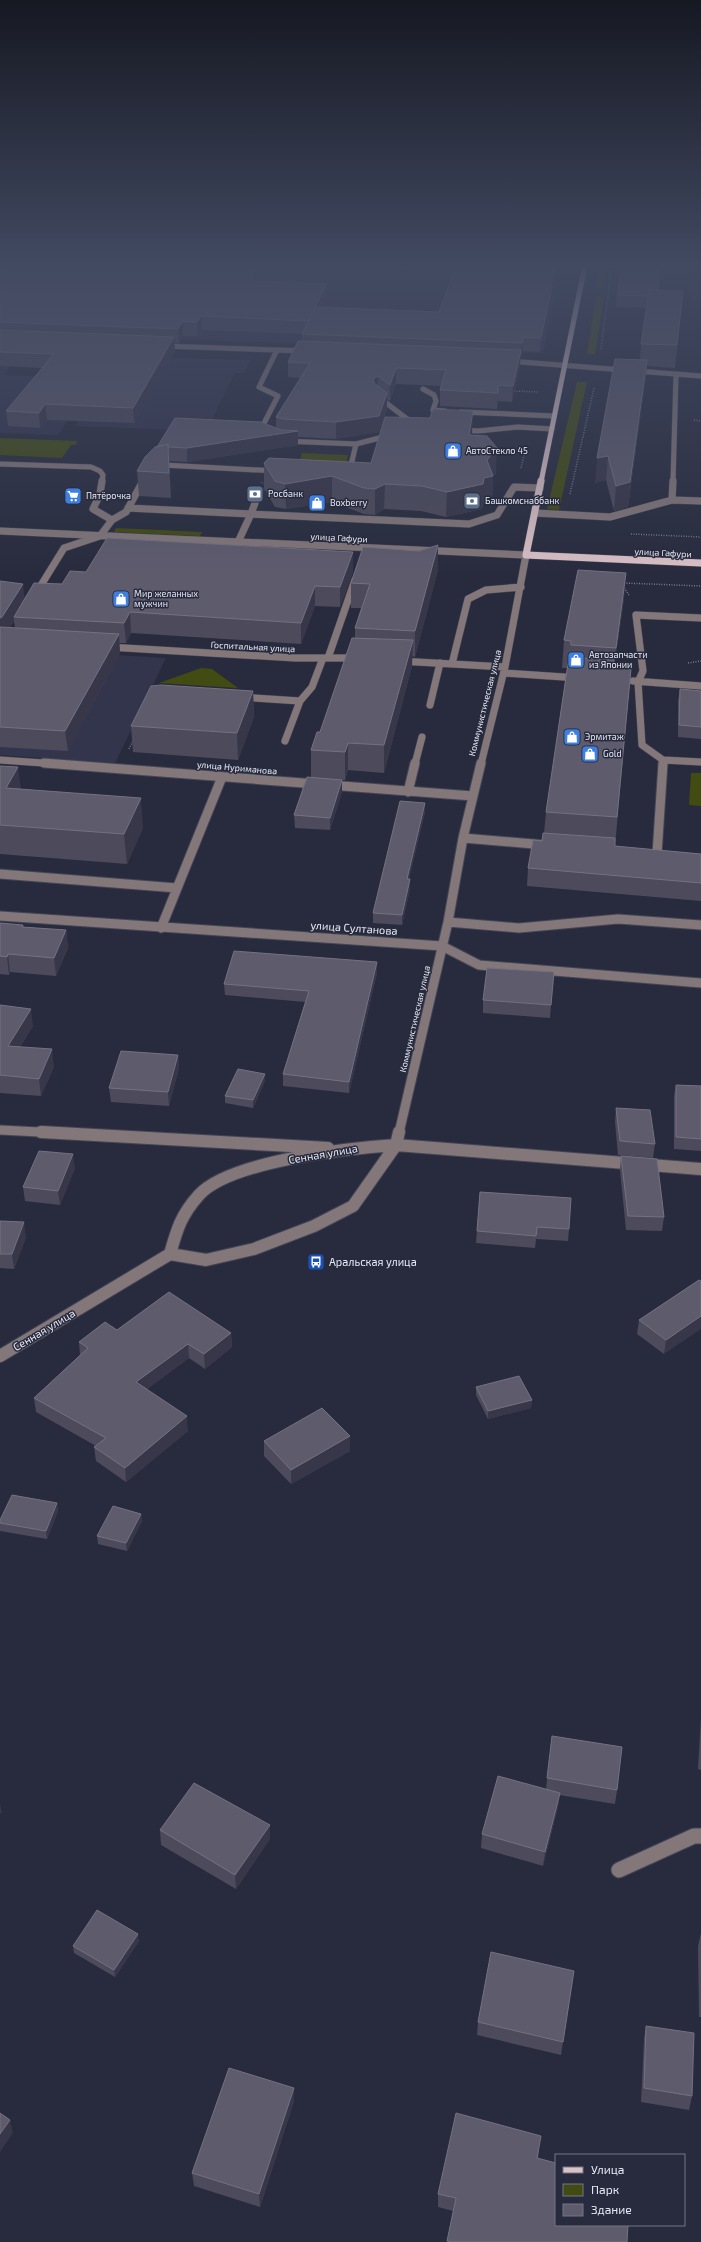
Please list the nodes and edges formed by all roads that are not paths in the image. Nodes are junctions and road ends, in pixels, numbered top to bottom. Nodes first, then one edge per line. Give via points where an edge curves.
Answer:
1 (267, 370) edge
2 (564, 370) edge
3 (627, 370) edge
4 (676, 374) junction
5 (701, 376) edge
6 (423, 389) edge
7 (278, 396) junction
8 (377, 396) edge
9 (271, 399) dead end
10 (449, 411) edge
11 (456, 412) edge
12 (554, 416) junction
13 (497, 429) dead end
14 (504, 429) junction
15 (552, 429) junction
16 (412, 430) edge
17 (456, 430) edge
18 (398, 433) edge
19 (356, 444) junction
20 (0, 464) edge
21 (269, 470) junction
22 (284, 471) edge
23 (343, 474) edge
24 (266, 477) tunnel mouth
25 (540, 488) junction
26 (672, 500) junction
27 (701, 501) edge
28 (255, 502) tunnel mouth
29 (128, 508) junction
30 (535, 512) junction
31 (251, 514) junction
32 (112, 520) junction
33 (0, 531) edge
34 (100, 536) junction
35 (238, 542) junction
36 (366, 548) junction
37 (526, 555) junction
38 (363, 556) edge
39 (701, 563) edge
40 (358, 572) edge
41 (521, 587) junction
42 (32, 601) edge
43 (701, 618) edge
44 (101, 647) edge
45 (326, 658) junction
46 (364, 659) edge
47 (392, 660) edge
48 (440, 663) junction
49 (452, 664) junction
50 (504, 670) junction
51 (590, 679) edge
52 (622, 681) edge
53 (638, 682) junction
54 (701, 686) edge
55 (230, 696) edge
56 (300, 701) junction
57 (430, 704) dead end
58 (422, 737) dead end
59 (285, 741) dead end
60 (0, 760) edge
61 (663, 760) junction
62 (701, 762) edge
63 (222, 777) junction
64 (408, 792) junction
65 (473, 796) junction
66 (463, 838) junction
67 (556, 846) edge
68 (656, 854) edge
69 (0, 874) edge
70 (177, 888) junction
71 (0, 916) edge
72 (448, 922) junction
73 (701, 925) edge
74 (161, 928) junction
75 (442, 946) junction
76 (701, 983) edge
77 (0, 1130) edge
78 (396, 1145) junction
79 (342, 1149) junction
80 (701, 1169) edge
81 (170, 1254) junction
82 (0, 1356) edge
83 (701, 1836) edge
84 (619, 1870) dead end

1 - 7 street via 259,387
2 - 12 main road, Коммунистическая улица
3 - 4 street
4 - 5 street
4 - 26 street
6 - 10 street via 434,395 436,401 433,410
7 - 9 street
7 - 19 street via 260,431 283,440
8 - 16 street via 418,428
11 - 12 street
12 - 15 main road, Коммунистическая улица
13 - 14 street
14 - 15 street
14 - 17 street via 477,432
15 - 25 main road, Коммунистическая улица
18 - 19 street
19 - 23 street via 350,474
20 - 32 street via 97,469 103,475 100,494 93,509
21 - 22 street
21 - 24 street
21 - 29 street via 164,465 149,470
25 - 30 main road, Коммунистическая улица
25 - 31 street via 516,487 498,515 469,524
26 - 27 street
26 - 30 street via 610,517
28 - 31 street
29 - 31 street
29 - 32 street via 124,514
30 - 37 main road, Коммунистическая улица
31 - 35 street
32 - 34 street
33 - 34 street, улица Гафури
34 - 35 street, улица Гафури
34 - 42 street via 64,548
35 - 36 street, улица Гафури
36 - 37 street, улица Гафури
36 - 38 street
37 - 39 main road, улица Гафури
37 - 41 street, Коммунистическая улица
40 - 45 street
41 - 49 street via 483,590 468,599
41 - 50 street, Коммунистическая улица
43 - 53 street via 636,615 643,671
44 - 45 street, Госпитальная улица
45 - 46 street, Госпитальная улица
45 - 56 street via 312,687
47 - 48 street
48 - 49 street
48 - 57 street
49 - 50 street
50 - 51 street
50 - 65 street, Коммунистическая улица
52 - 53 street
53 - 54 street
53 - 61 street via 642,745
55 - 56 street
56 - 59 street
58 - 64 street
60 - 63 street, улица Нуриманова
61 - 62 street
61 - 68 street
63 - 64 street, улица Нуриманова
63 - 70 street
64 - 65 street, улица Нуриманова
65 - 66 street, Коммунистическая улица
66 - 67 street
66 - 72 street, Коммунистическая улица
69 - 70 street
70 - 74 street
71 - 74 street, улица Султанова
72 - 73 street via 519,928 618,919
72 - 75 street, Коммунистическая улица
74 - 75 street, улица Султанова
75 - 76 street, улица Султанова via 479,965
75 - 78 street, Коммунистическая улица
77 - 79 street
78 - 79 street, Сенная улица
78 - 80 street
78 - 81 street via 353,1206 314,1226 254,1249 206,1260
79 - 81 street, Сенная улица via 236,1172 200,1194 179,1222
81 - 82 street, Сенная улица
83 - 84 street via 694,1836

